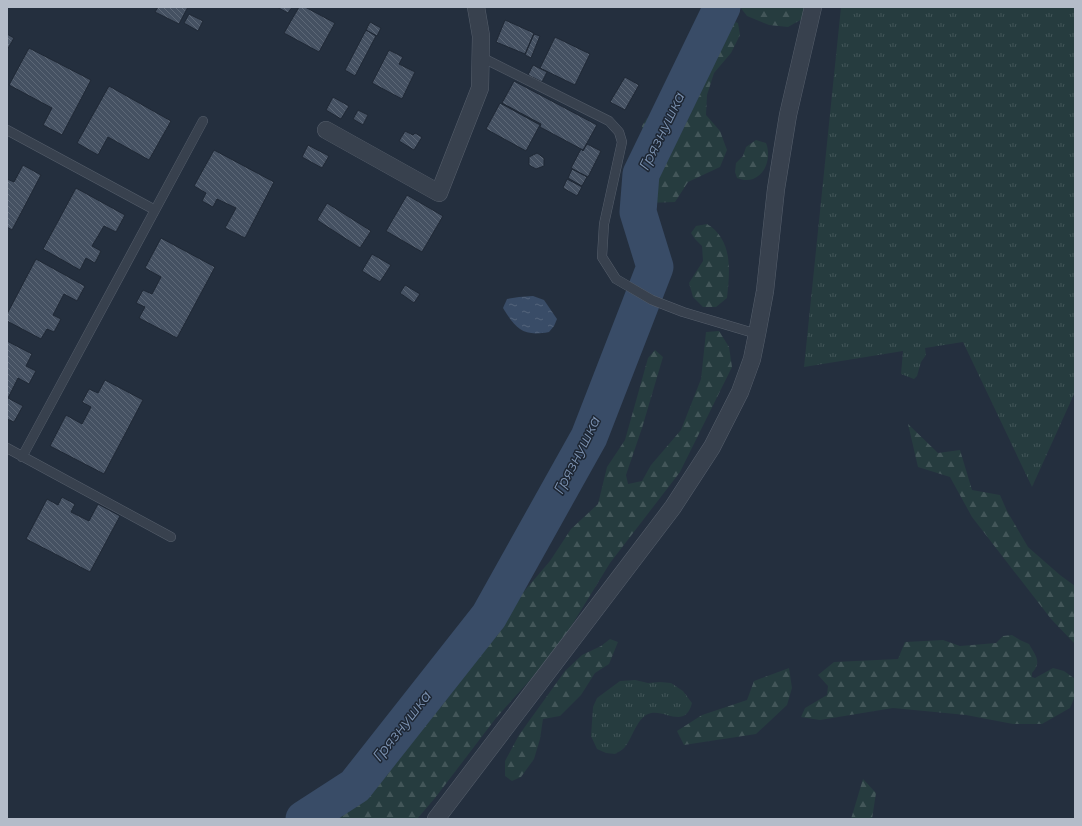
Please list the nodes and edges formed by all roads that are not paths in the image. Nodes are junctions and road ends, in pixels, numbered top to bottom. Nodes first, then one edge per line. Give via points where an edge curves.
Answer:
1 (476, 7) edge
2 (813, 7) edge
3 (481, 57) junction
4 (203, 121) dead end
5 (7, 130) edge
6 (326, 130) dead end
7 (155, 210) junction
8 (757, 334) junction
9 (7, 448) edge
10 (22, 457) junction
11 (171, 537) dead end
12 (436, 819) edge

1 - 3 street via 481,36
2 - 8 street via 788,115
3 - 6 street via 480,88 439,193
3 - 8 lane via 609,121 619,132 622,142 604,224 602,257 616,279 652,300
4 - 7 lane
5 - 7 lane
7 - 10 lane
8 - 12 street via 752,359 740,392 712,447 674,507
9 - 10 lane
10 - 11 lane

